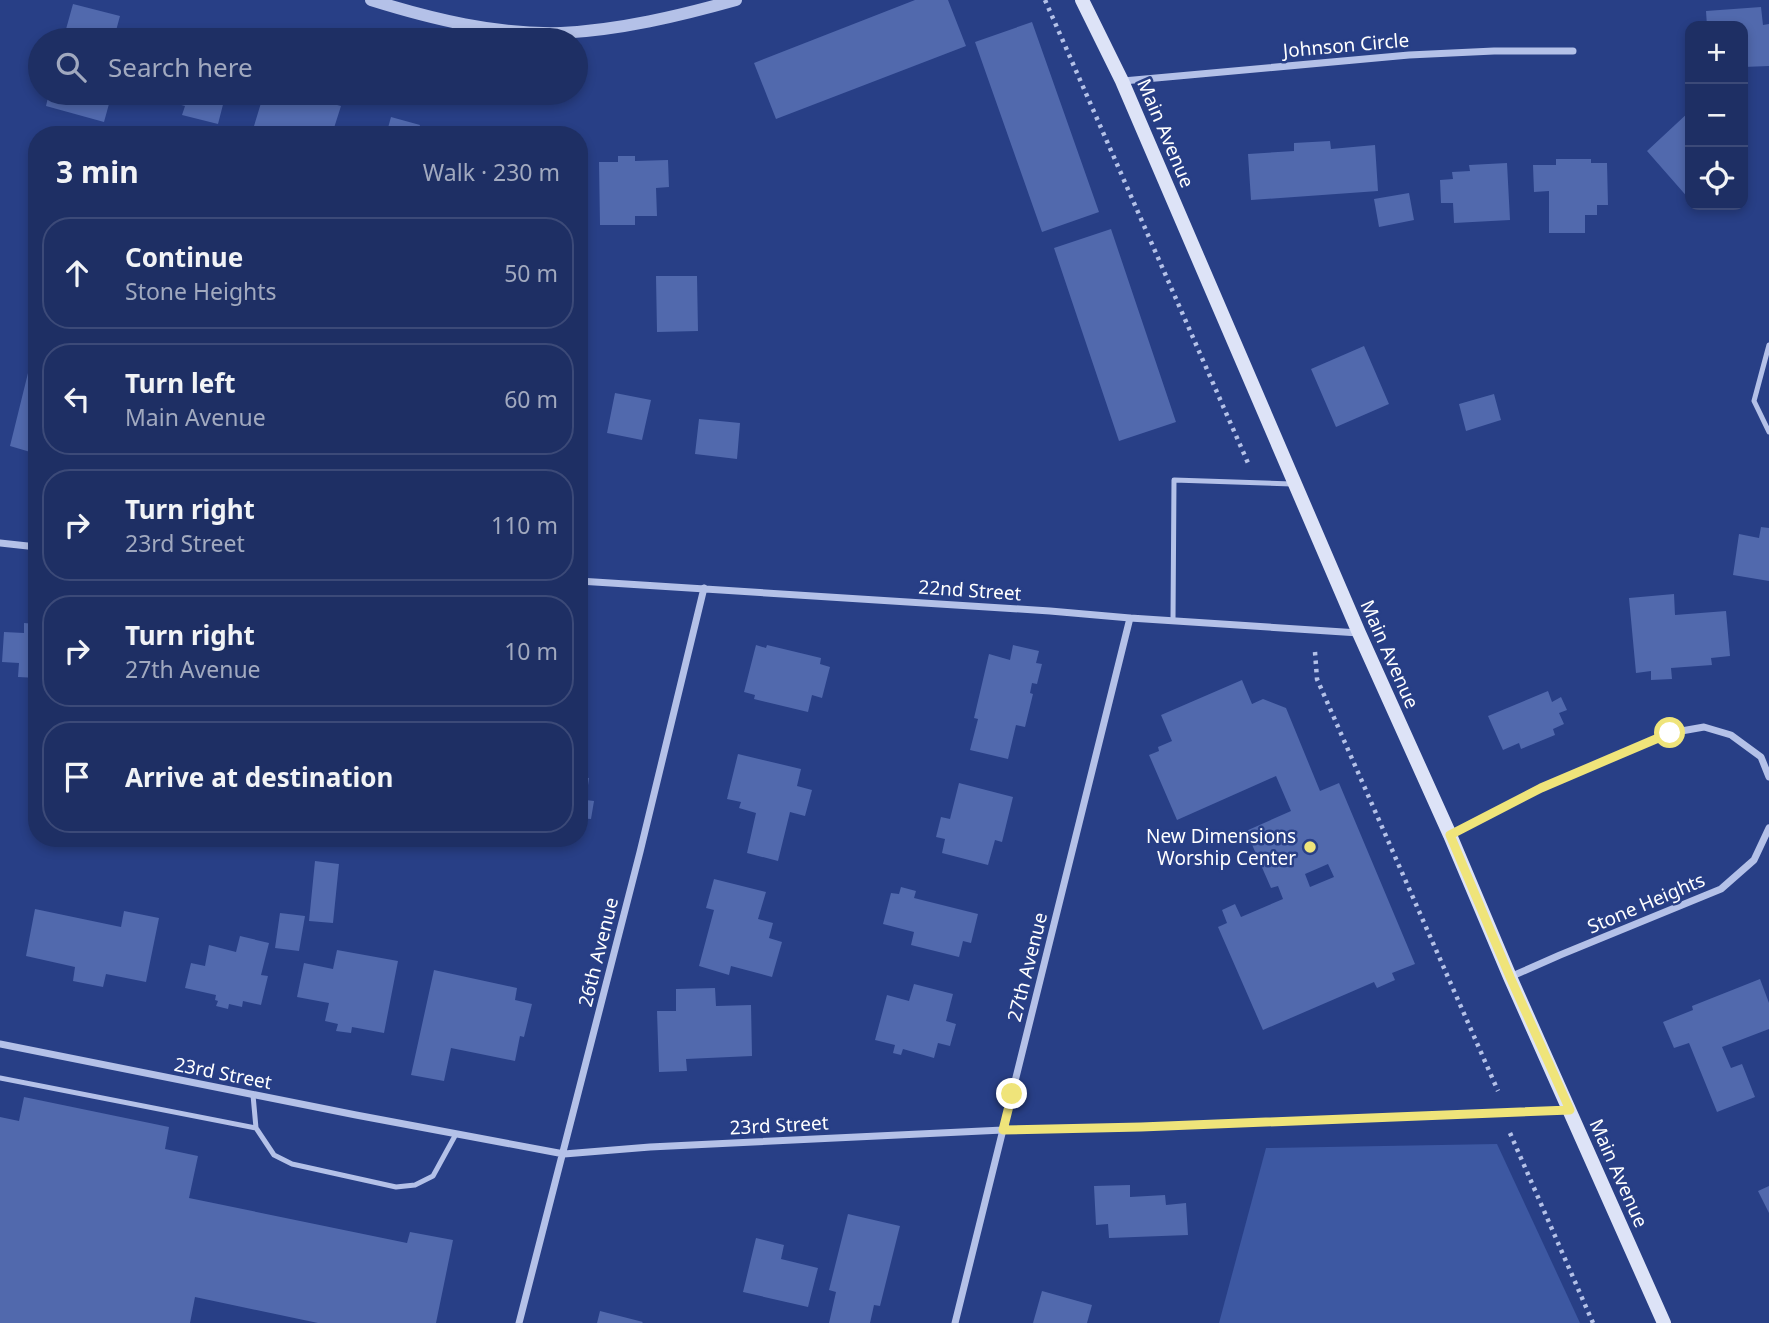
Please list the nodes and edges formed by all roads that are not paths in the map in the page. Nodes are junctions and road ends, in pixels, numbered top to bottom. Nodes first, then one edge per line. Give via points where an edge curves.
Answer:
1 (371, 0) edge
2 (736, 0) edge
3 (1082, 0) edge
4 (406, 5) edge
5 (488, 28) edge
6 (588, 30) edge
7 (1573, 51) dead end
8 (1122, 81) junction
9 (1769, 345) edge
10 (1769, 432) edge
11 (1295, 484) junction
12 (0, 543) edge
13 (28, 546) edge
14 (588, 582) edge
15 (704, 588) junction
16 (1130, 618) junction
17 (1173, 621) junction
18 (1359, 633) junction
19 (1769, 777) edge
20 (1769, 828) edge
21 (1450, 835) junction
22 (1510, 977) junction
23 (0, 1044) edge
24 (0, 1078) edge
25 (253, 1095) junction
26 (1570, 1110) junction
27 (256, 1128) junction
28 (1003, 1130) junction
29 (456, 1134) junction
30 (564, 1154) junction
31 (519, 1323) edge
32 (955, 1323) edge
33 (1664, 1323) edge

1 - 4 street
2 - 6 street
3 - 8 main road, Main Avenue
4 - 5 street
7 - 8 street, Johnson Circle via 1409,55
8 - 11 main road, Main Avenue
9 - 10 lane via 1754,401
11 - 17 lane via 1174,480
11 - 18 main road, Main Avenue
12 - 13 street
14 - 15 street, 22nd Street
15 - 16 street, 22nd Street
15 - 30 street, 26th Avenue
16 - 17 street, 22nd Street
16 - 28 street, 27th Avenue
17 - 18 street, 22nd Street
18 - 21 main road, Main Avenue
19 - 21 street via 1761,757 1731,735 1704,727 1670,733 1541,788
20 - 22 street, Stone Heights via 1754,860 1721,889
21 - 22 main road, Main Avenue
22 - 26 main road, Main Avenue
23 - 25 street, 23rd Street
24 - 27 lane
25 - 27 lane
25 - 29 street, 23rd Street
26 - 28 street, 23rd Street
26 - 33 main road, Main Avenue
27 - 29 lane via 274,1155 292,1164 396,1187 433,1176
28 - 30 street, 23rd Street
28 - 32 street, 27th Avenue
29 - 30 street, 23rd Street
30 - 31 street, 26th Avenue

